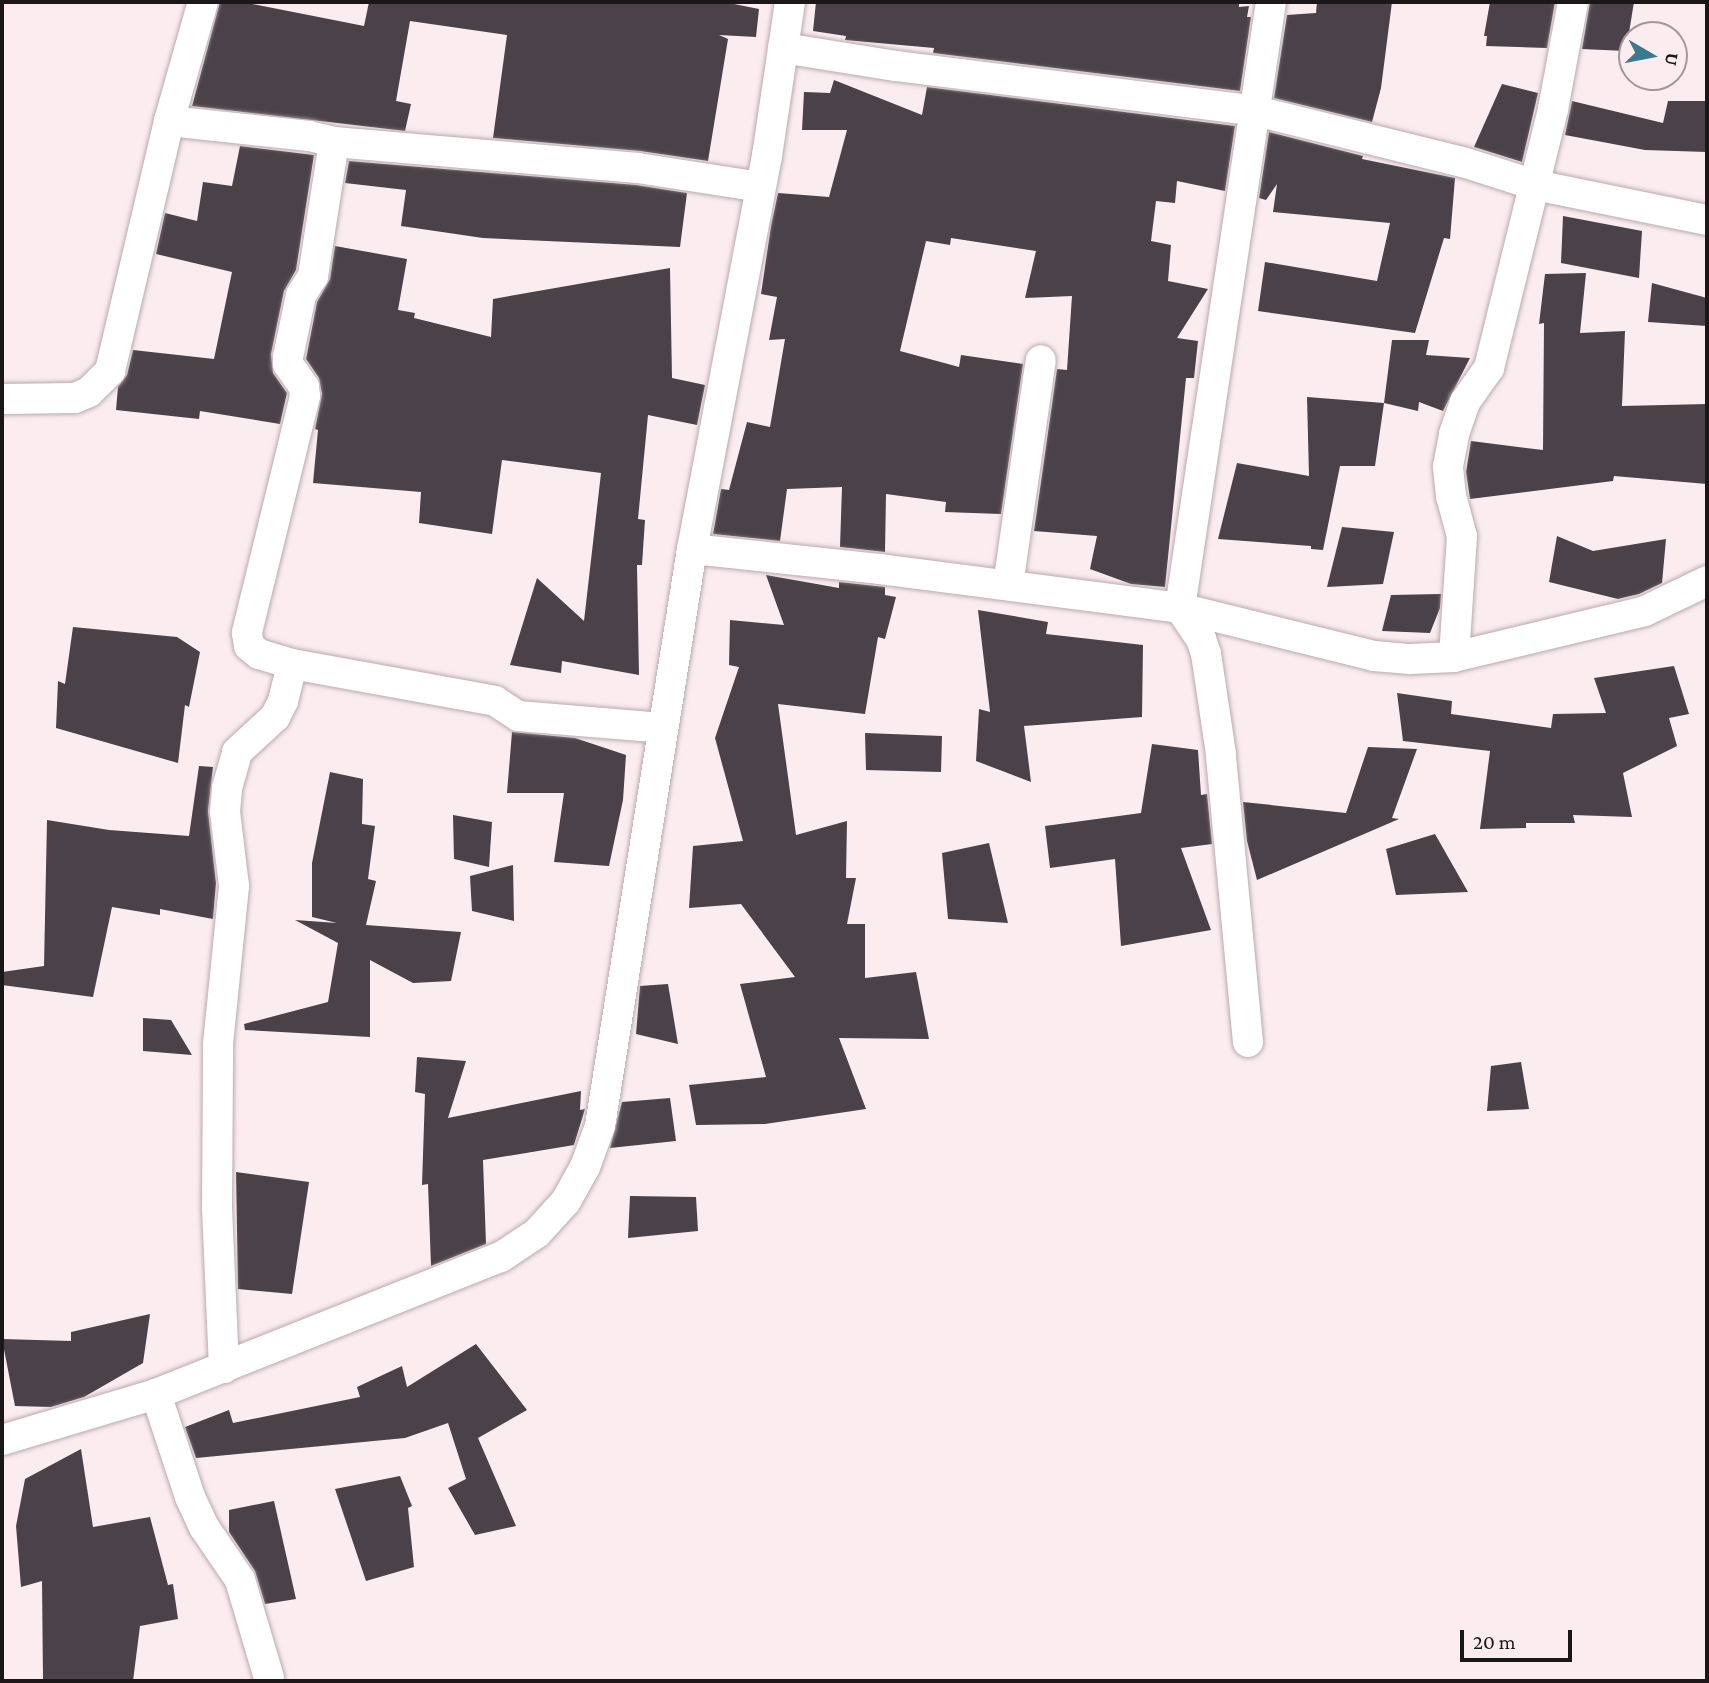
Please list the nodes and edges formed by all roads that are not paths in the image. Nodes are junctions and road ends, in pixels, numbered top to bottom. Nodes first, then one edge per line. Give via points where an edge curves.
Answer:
1 (203, 2) edge
2 (790, 2) edge
3 (1271, 2) edge
4 (1573, 2) edge
5 (783, 48) junction
6 (1256, 111) junction
7 (169, 121) junction
8 (334, 142) junction
9 (1535, 185) junction
10 (761, 187) junction
11 (1707, 220) edge
12 (1041, 360) dead end
13 (2, 399) edge
14 (692, 549) junction
15 (1707, 581) edge
16 (1008, 585) junction
17 (1180, 608) junction
18 (1454, 657) junction
19 (292, 664) junction
20 (663, 728) junction
21 (1248, 1042) dead end
22 (224, 1368) junction
23 (156, 1394) junction
24 (2, 1440) edge
25 (269, 1678) dead end

1 - 7 street
2 - 5 street
3 - 6 street
4 - 9 street
5 - 6 street
5 - 10 street
6 - 9 street via 1466,163
6 - 17 street
7 - 8 street
7 - 13 street via 110,371 89,392 75,398
8 - 10 street via 638,168
8 - 19 street via 313,276 301,295 288,357 305,396 247,633 249,646 259,654
9 - 11 street
9 - 18 street via 1489,368 1465,402 1448,466 1462,537
10 - 14 street
12 - 16 street
14 - 16 street
14 - 20 street
15 - 18 street via 1645,611
16 - 17 street
17 - 18 street via 1374,656
17 - 21 street via 1206,654 1221,754
19 - 20 street via 495,701 517,716
19 - 22 street via 275,717 237,752 227,788 225,812 234,886 218,1044 217,1206
20 - 22 street via 600,1126 566,1201 537,1233 501,1256
22 - 23 street
23 - 24 street
23 - 25 street via 190,1497 240,1580

